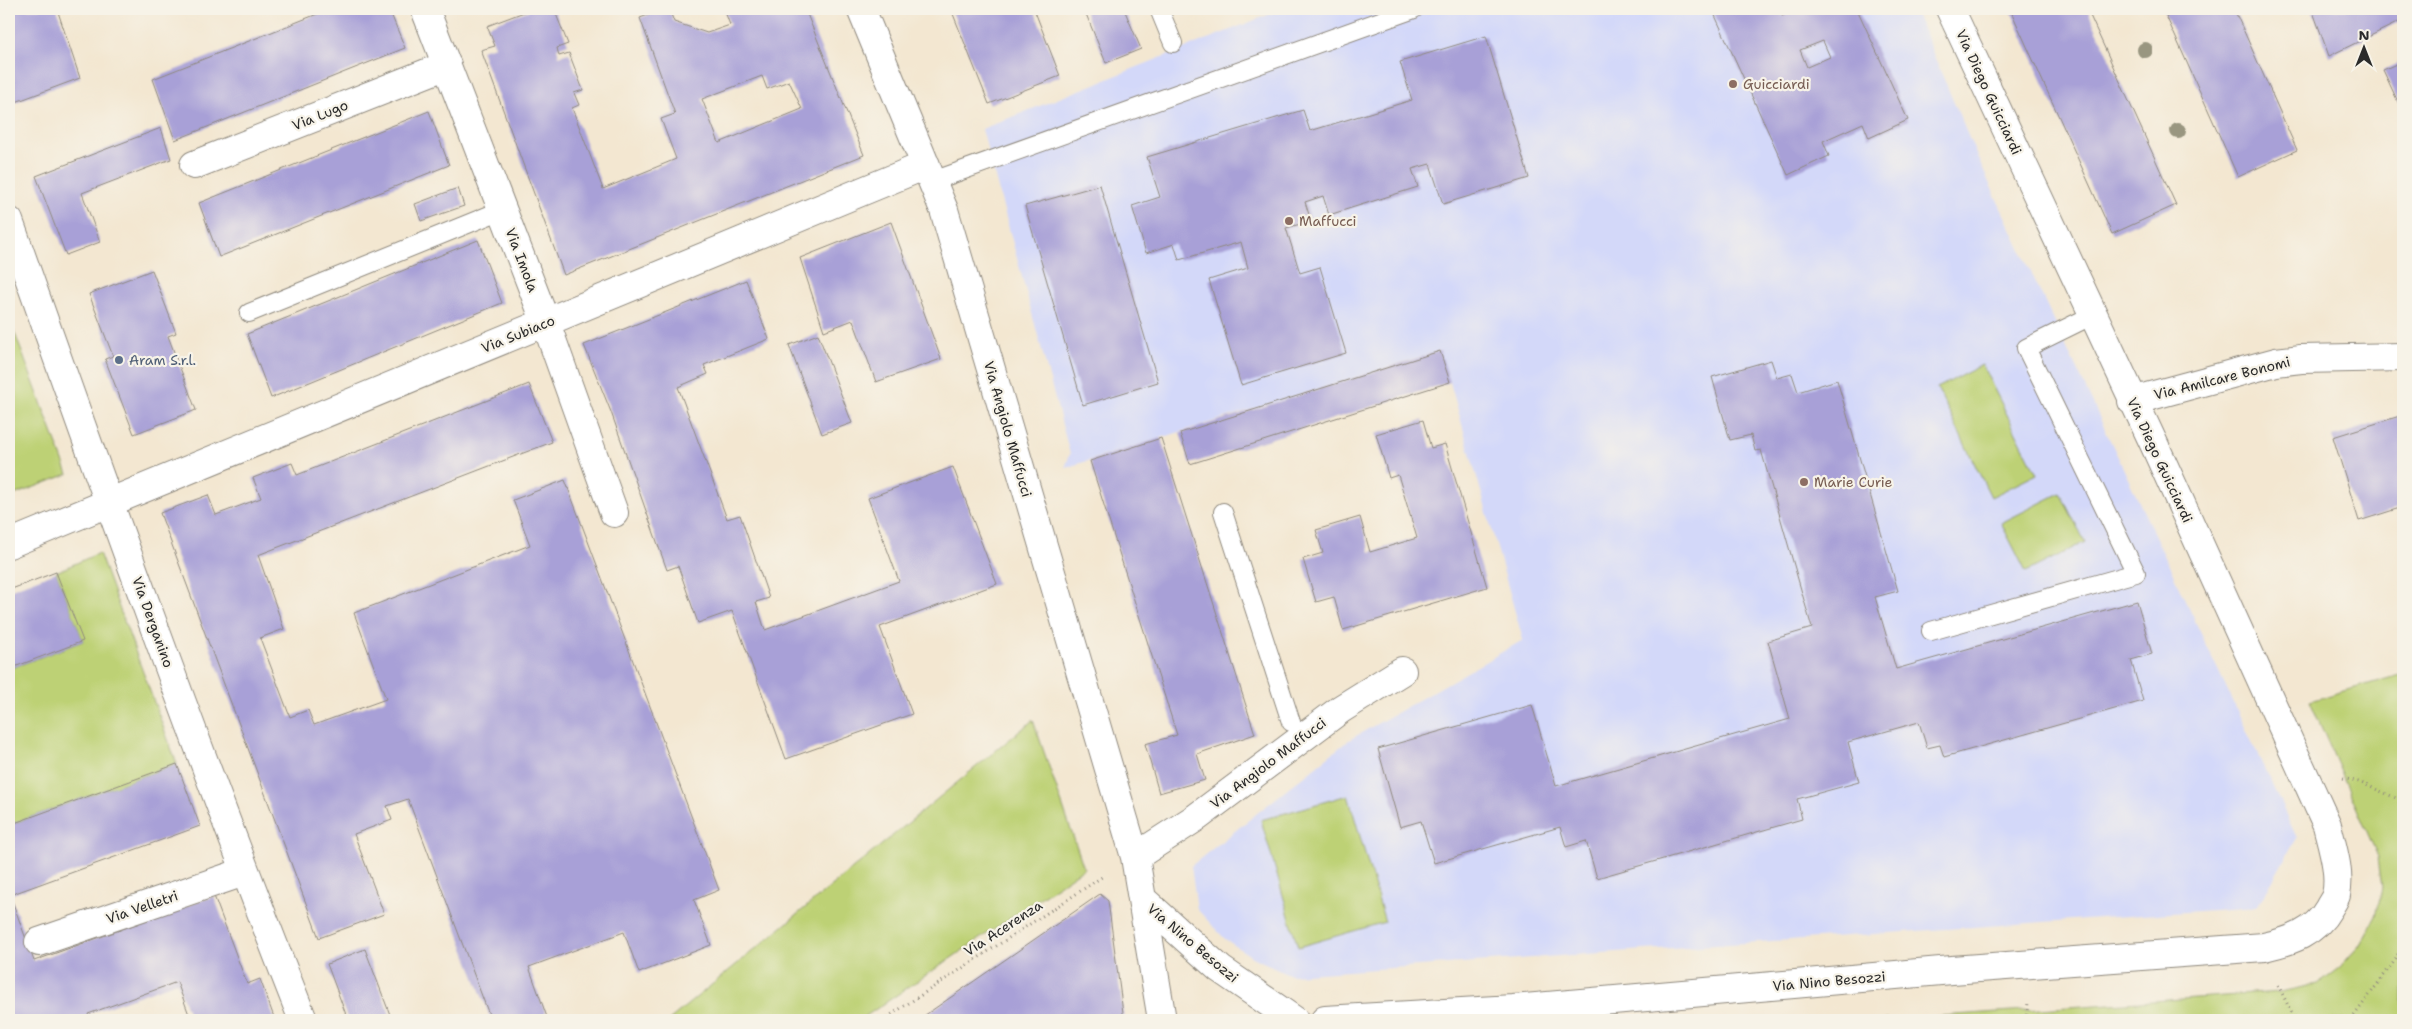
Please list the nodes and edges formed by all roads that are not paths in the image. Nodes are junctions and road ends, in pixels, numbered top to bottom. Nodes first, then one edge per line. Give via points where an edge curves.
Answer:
1 (426, 9) edge
2 (861, 9) edge
3 (1159, 9) edge
4 (1414, 9) edge
5 (1950, 9) edge
6 (1173, 43) dead end
7 (446, 65) junction
8 (194, 165) dead end
9 (930, 173) junction
10 (502, 210) junction
11 (9, 221) edge
12 (249, 313) dead end
13 (2093, 314) junction
14 (546, 323) junction
15 (2403, 357) edge
16 (2132, 401) junction
17 (109, 504) junction
18 (1223, 512) dead end
19 (614, 514) dead end
20 (9, 544) edge
21 (1931, 631) dead end
22 (1402, 671) dead end
23 (1291, 722) dead end
24 (1136, 857) junction
25 (244, 872) junction
26 (1142, 899) junction
27 (2324, 917) joint
28 (39, 942) dead end
29 (303, 1020) edge
30 (1162, 1020) edge
31 (1294, 1020) edge
32 (1325, 1020) edge

1 - 7 street, Via Imola
2 - 9 street, Via Angiolo Maffucci
3 - 6 lane
4 - 9 lane
5 - 13 street, Via Diego Guicciardi
7 - 8 street, Via Lugo
7 - 10 street, Via Imola
9 - 14 street, Via Subiaco
9 - 24 street, Via Angiolo Maffucci via 944,210
10 - 12 lane
10 - 14 street, Via Imola
11 - 17 street, Via Derganino
13 - 16 street, Via Diego Guicciardi
13 - 21 lane via 2026,348 2136,573
14 - 17 street, Via Subiaco
14 - 19 street, Via Imola
15 - 16 street, Via Amilcare Bonomi via 2276,362
16 - 27 street, Via Diego Guicciardi via 2327,825 2336,868 2336,895
17 - 20 street, Via Subiaco
17 - 25 street, Via Derganino
18 - 23 lane
22 - 24 street, Via Angiolo Maffucci via 1341,708 1197,818
24 - 26 street, Via Angiolo Maffucci
25 - 28 street, Via Velletri
25 - 29 street, Via Derganino
26 - 30 street, Via Angiolo Maffucci
26 - 31 street, Via Nino Besozzi via 1220,969
27 - 32 street, Via Nino Besozzi via 2311,930 2290,941 2264,947 1952,970 1512,1009

